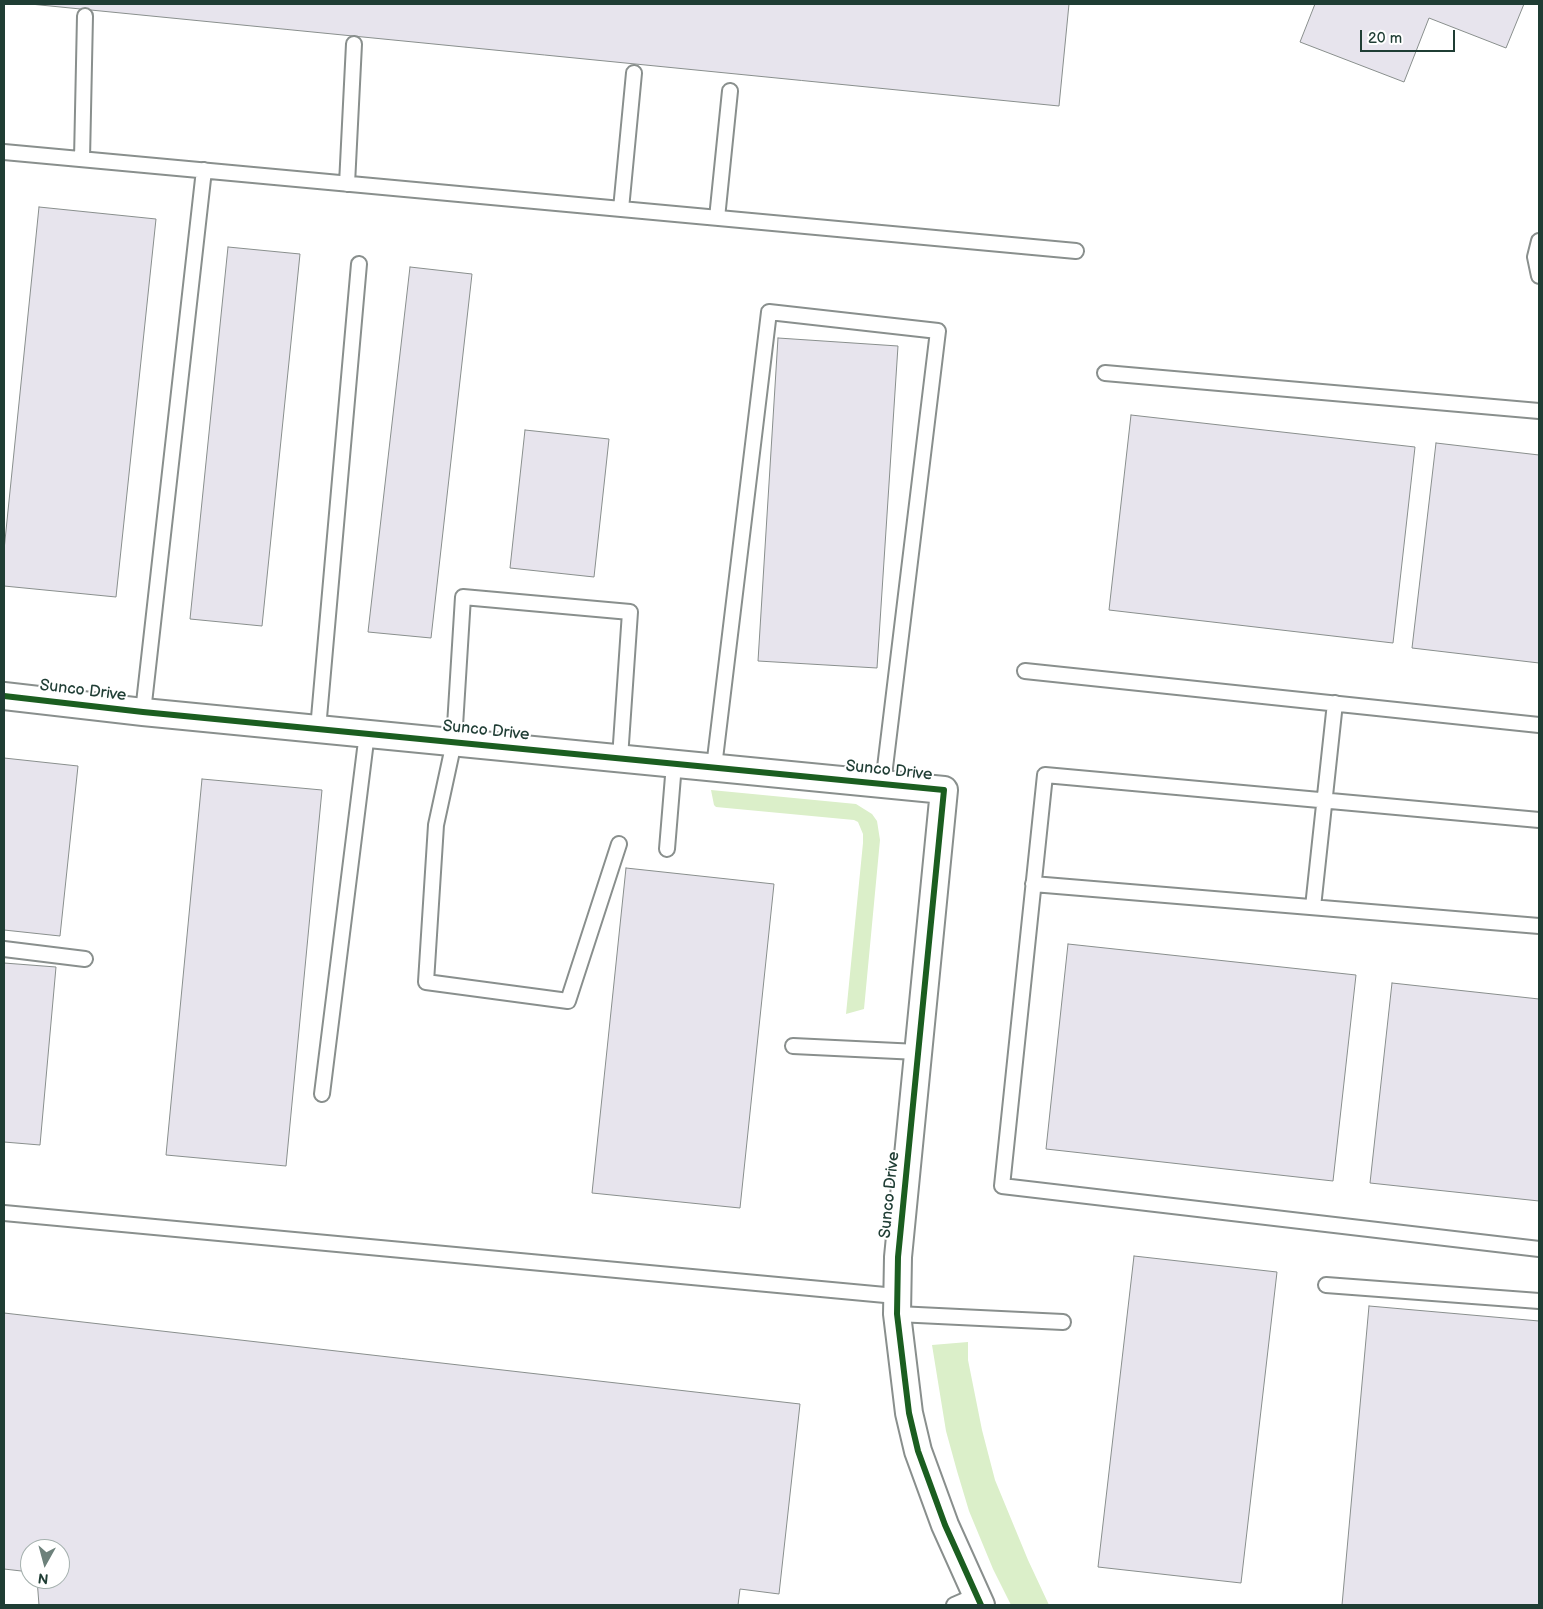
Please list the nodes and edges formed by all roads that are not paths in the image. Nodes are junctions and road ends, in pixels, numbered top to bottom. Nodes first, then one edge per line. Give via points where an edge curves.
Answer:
1 (85, 16) dead end
2 (354, 44) dead end
3 (634, 72) dead end
4 (730, 91) dead end
5 (4, 152) edge
6 (82, 159) junction
7 (204, 170) junction
8 (347, 184) junction
9 (620, 209) junction
10 (717, 218) junction
11 (1539, 241) edge
12 (1076, 251) dead end
13 (359, 264) dead end
14 (1539, 276) edge
15 (1105, 373) dead end
16 (1539, 412) edge
17 (1025, 671) dead end
18 (4, 696) edge
19 (1335, 704) junction
20 (143, 712) junction
21 (1539, 725) edge
22 (318, 729) junction
23 (367, 733) junction
24 (454, 742) junction
25 (620, 758) junction
26 (674, 764) junction
27 (714, 768) junction
28 (883, 784) junction
29 (1325, 800) junction
30 (1539, 820) edge
31 (619, 844) dead end
32 (668, 850) dead end
33 (1033, 884) junction
34 (1313, 908) junction
35 (1539, 926) edge
36 (4, 949) edge
37 (85, 959) dead end
38 (793, 1046) dead end
39 (918, 1052) junction
40 (322, 1094) dead end
41 (4, 1213) edge
42 (1539, 1249) edge
43 (1326, 1285) dead end
44 (1539, 1301) edge
45 (897, 1305) junction
46 (1063, 1322) dead end
47 (971, 1602) edge

1 - 6 lane
2 - 8 lane
3 - 9 lane
4 - 10 lane
5 - 6 lane
6 - 7 lane
7 - 8 lane
7 - 20 lane
8 - 9 lane
9 - 10 lane
10 - 12 lane
11 - 14 lane via 1535,257
13 - 22 lane
15 - 16 lane
17 - 19 lane
18 - 20 street, Sunco Drive
19 - 21 lane
19 - 29 lane
20 - 22 street, Sunco Drive
22 - 23 street, Sunco Drive
23 - 24 street, Sunco Drive
23 - 40 lane
24 - 25 street, Sunco Drive
24 - 25 lane via 463,598 630,612
24 - 31 lane via 436,825 426,982 568,1001
25 - 26 street, Sunco Drive
26 - 27 street, Sunco Drive
26 - 32 lane
27 - 28 street, Sunco Drive
27 - 28 lane via 769,312 938,331
28 - 39 street, Sunco Drive via 944,790
29 - 30 lane
29 - 33 lane via 1044,775
29 - 34 lane
33 - 34 lane
33 - 42 lane via 1002,1186
34 - 35 lane
36 - 37 lane
38 - 39 lane
39 - 45 street, Sunco Drive via 898,1257
41 - 45 lane
43 - 44 lane
45 - 46 lane
45 - 47 street, Sunco Drive via 908,1413 918,1451

